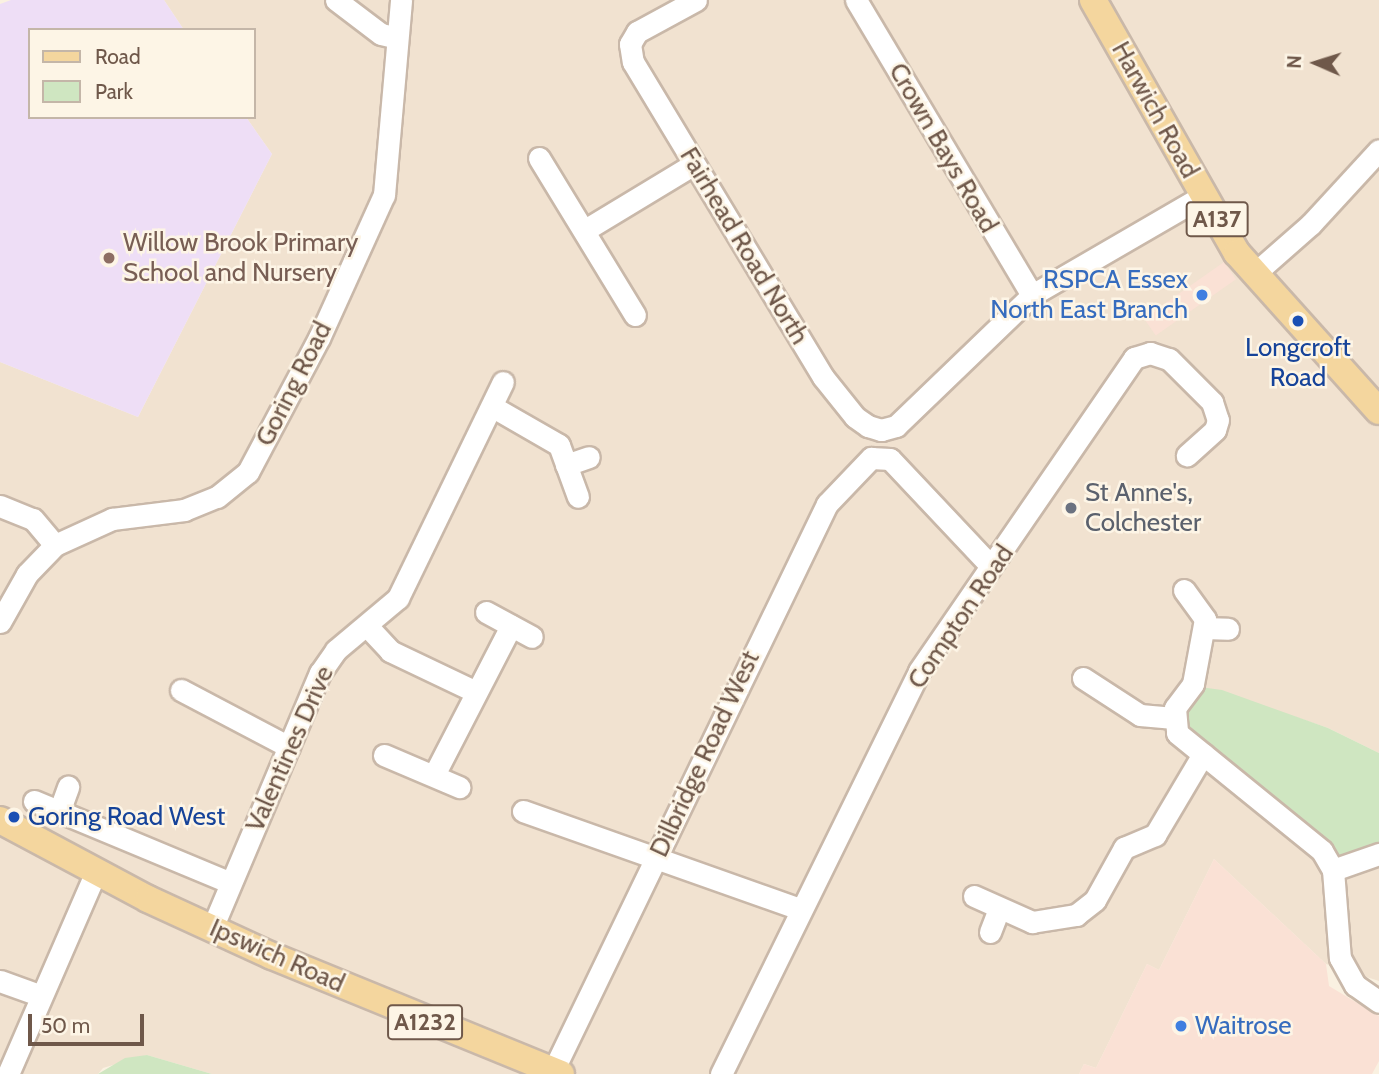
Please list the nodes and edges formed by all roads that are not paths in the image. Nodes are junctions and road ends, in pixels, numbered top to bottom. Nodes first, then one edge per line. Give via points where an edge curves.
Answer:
1 (336, 0) edge
2 (401, 0) edge
3 (696, 0) edge
4 (856, 0) edge
5 (1093, 0) edge
6 (394, 37) junction
7 (1379, 150) edge
8 (539, 158) dead end
9 (694, 164) junction
10 (1203, 196) junction
11 (585, 230) junction
12 (1254, 274) junction
13 (1032, 295) junction
14 (635, 315) dead end
15 (503, 382) dead end
16 (493, 407) junction
17 (1379, 411) edge
18 (1187, 455) dead end
19 (590, 457) dead end
20 (566, 465) junction
21 (578, 497) dead end
22 (0, 506) edge
23 (55, 545) junction
24 (990, 565) junction
25 (1184, 590) dead end
26 (486, 612) dead end
27 (0, 622) edge
28 (511, 626) junction
29 (368, 627) junction
30 (1204, 628) junction
31 (1228, 629) dead end
32 (532, 637) dead end
33 (1083, 678) dead end
34 (181, 690) dead end
35 (474, 691) junction
36 (1174, 718) junction
37 (289, 747) junction
38 (1203, 754) junction
39 (384, 755) dead end
40 (434, 775) junction
41 (459, 787) dead end
42 (68, 788) dead end
43 (34, 801) dead end
44 (59, 811) junction
45 (523, 811) dead end
46 (0, 820) edge
47 (1379, 854) edge
48 (656, 858) junction
49 (1332, 870) junction
50 (96, 872) junction
51 (231, 883) junction
52 (974, 896) dead end
53 (794, 907) dead end
54 (999, 909) junction
55 (213, 926) junction
56 (990, 932) dead end
57 (0, 981) edge
58 (39, 995) junction
59 (1379, 1002) edge
60 (557, 1072) edge
61 (8, 1074) edge
62 (721, 1074) edge

1 - 6 street via 381,34
2 - 6 street, Goring Road
3 - 9 street, Fairhead Road North via 637,32 630,44 634,62
4 - 13 street, Crown Bays Road
5 - 10 main road, Harwich Road / A137
6 - 23 street, Goring Road via 388,158 380,206 319,338 248,472 217,497 184,510 112,519
7 - 12 street via 1302,233
8 - 11 street
9 - 11 street
9 - 13 street, Fairhead Road North via 823,377 855,417 881,430 906,419
10 - 12 main road, Harwich Road / A137
10 - 13 street
11 - 14 street
12 - 17 main road, Harwich Road / A137
15 - 16 street, Valentines Drive
16 - 20 street via 549,436 559,445
16 - 29 street, Valentines Drive via 398,598
18 - 24 street, Compton Road via 1215,430 1218,420 1212,402 1169,359 1150,353 1134,358 1016,536
19 - 20 street
20 - 21 street
22 - 23 street via 33,519
23 - 27 street, Goring Road via 27,574
24 - 48 street, Dilbridge Road West via 904,470 880,456 860,467 818,519
24 - 62 street, Compton Road via 919,671
25 - 30 street via 1205,618
26 - 28 street
28 - 32 street
28 - 35 street
29 - 35 street via 390,651
29 - 37 street, Valentines Drive via 336,650 320,673
30 - 31 street
30 - 36 street via 1193,684 1175,708
33 - 36 street via 1140,715
34 - 37 street
35 - 40 street
36 - 38 street via 1177,733
37 - 51 street, Valentines Drive
38 - 49 street via 1322,851
38 - 54 street via 1155,835 1124,848 1095,900 1076,915 1032,922
39 - 40 street
40 - 41 street
42 - 44 street
43 - 44 street, Ipswich Road
44 - 51 street, Ipswich Road
45 - 48 street
46 - 50 main road, Ipswich Road / A1232
47 - 49 street
48 - 53 street
48 - 60 street, Dilbridge Road West
49 - 59 street via 1340,958 1355,985
50 - 55 main road, Ipswich Road / A1232
50 - 58 street
51 - 55 street, Valentines Drive
52 - 54 street
54 - 56 street
55 - 60 main road, Ipswich Road / A1232 via 400,1011
57 - 58 street
58 - 61 street

